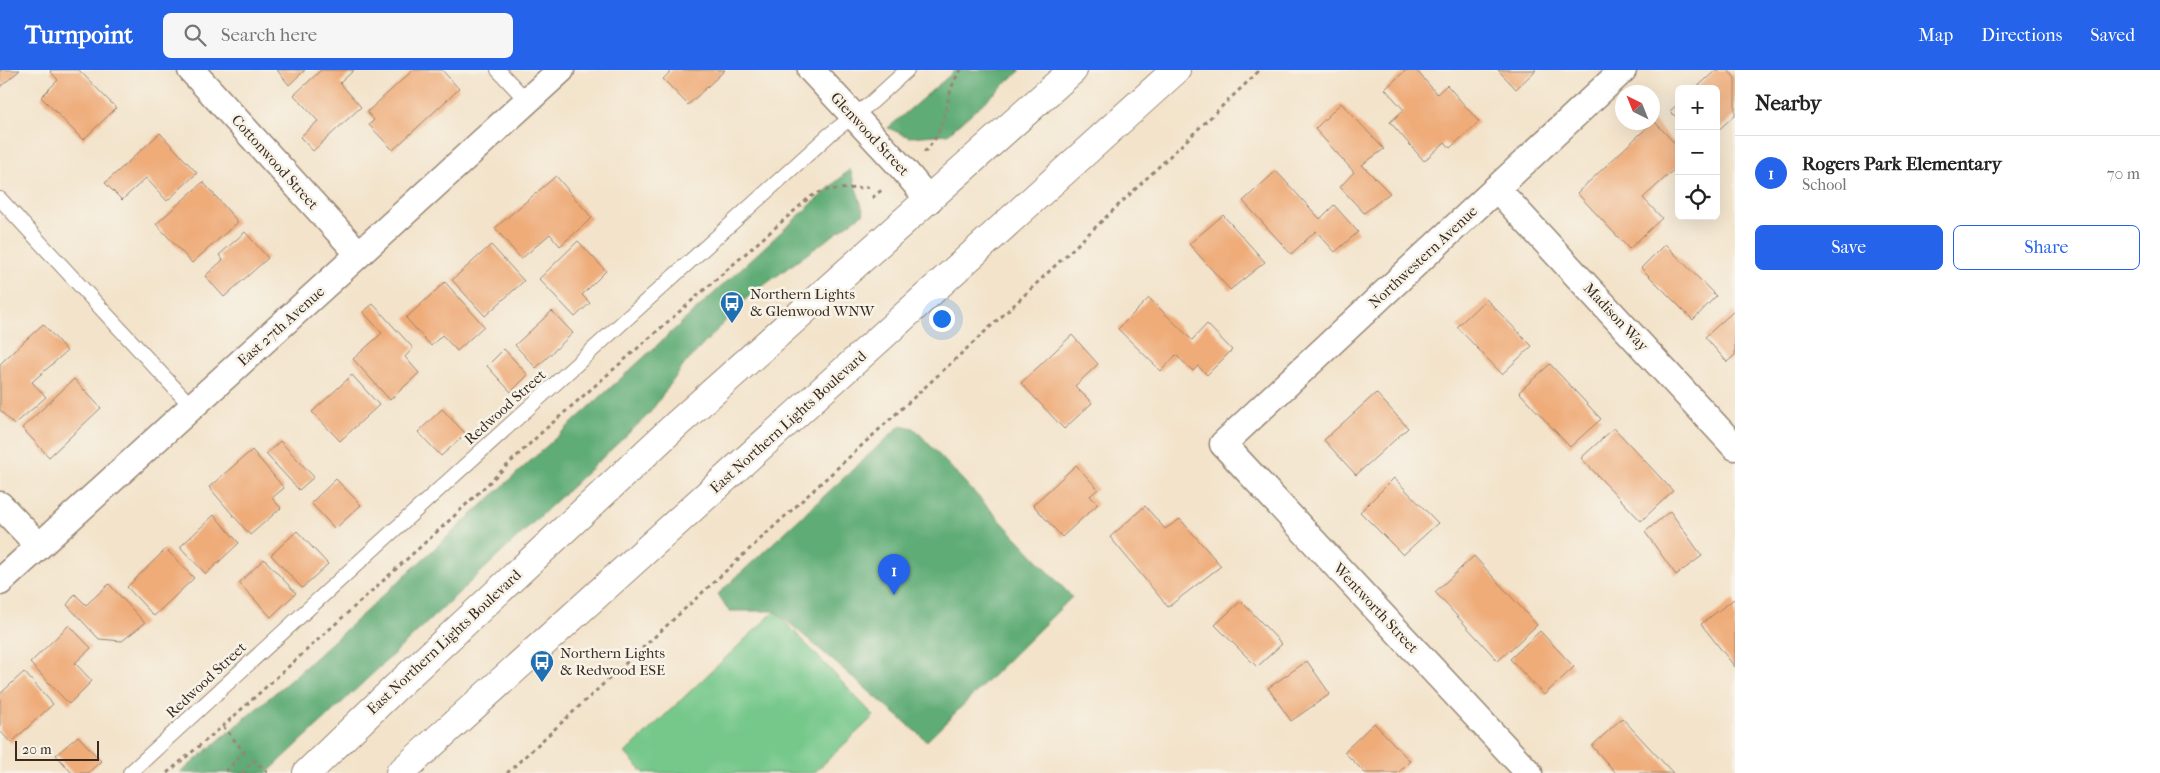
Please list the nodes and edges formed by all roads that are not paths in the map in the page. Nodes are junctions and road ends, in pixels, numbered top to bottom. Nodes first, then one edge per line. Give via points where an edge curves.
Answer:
1 (191, 70) edge
2 (498, 70) edge
3 (561, 70) edge
4 (811, 70) edge
5 (907, 70) edge
6 (1073, 70) edge
7 (1176, 70) edge
8 (1623, 70) edge
9 (527, 101) junction
10 (854, 116) junction
11 (1496, 188) junction
12 (0, 199) edge
13 (929, 200) junction
14 (359, 254) junction
15 (192, 407) junction
16 (1223, 444) joint
17 (1735, 447) edge
18 (0, 504) edge
19 (39, 546) junction
20 (0, 582) edge
21 (130, 773) edge
22 (307, 773) edge
23 (400, 773) edge
24 (1528, 773) edge

1 - 14 street, Cottonwood Street
2 - 9 lane
3 - 9 street, East 27th Avenue
4 - 10 street, Glenwood Street
5 - 10 lane, Redwood Street
6 - 13 main road, East Northern Lights Boulevard
7 - 23 main road, East Northern Lights Boulevard
8 - 11 street, Northwestern Avenue
9 - 14 street, East 27th Avenue
10 - 13 street, Glenwood Street
10 - 21 lane, Redwood Street via 830,134 377,545
11 - 16 street, Northwestern Avenue
11 - 17 street, Madison Way
12 - 15 lane
13 - 22 main road, East Northern Lights Boulevard via 676,424
14 - 15 street, East 27th Avenue
15 - 19 street, East 27th Avenue
16 - 24 street, Wentworth Street
18 - 19 street
19 - 20 street, East 27th Avenue

